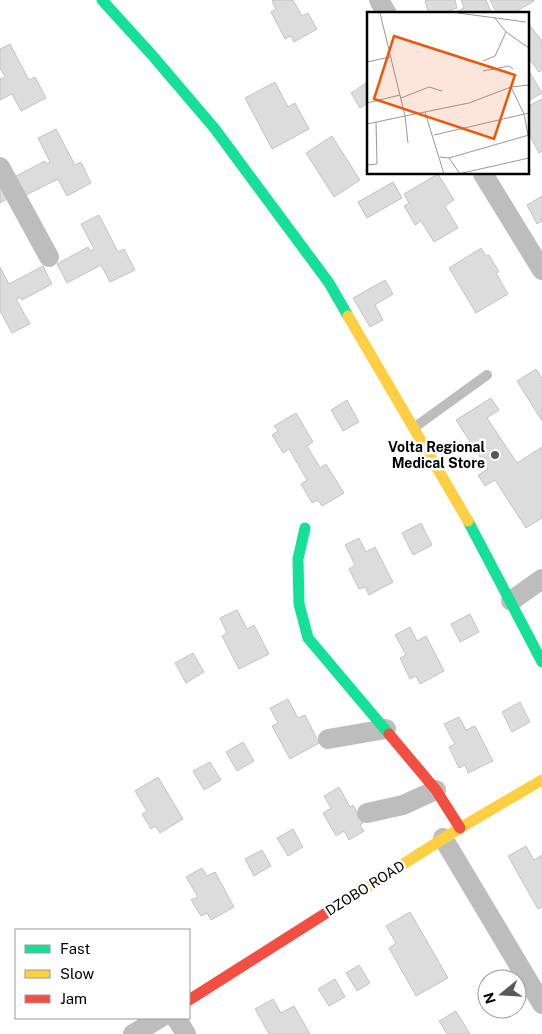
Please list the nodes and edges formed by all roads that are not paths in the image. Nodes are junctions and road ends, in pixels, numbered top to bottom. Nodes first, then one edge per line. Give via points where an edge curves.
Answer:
1 (102, 0) edge
2 (379, 0) edge
3 (386, 12) edge
4 (0, 167) edge
5 (484, 175) edge
6 (48, 257) dead end
7 (542, 270) edge
8 (487, 375) dead end
9 (413, 428) junction
10 (305, 528) dead end
11 (542, 579) edge
12 (511, 601) junction
13 (542, 662) edge
14 (386, 729) junction
15 (328, 739) dead end
16 (542, 780) edge
17 (436, 790) junction
18 (367, 813) dead end
19 (452, 833) junction
20 (190, 999) edge
21 (542, 1004) edge
22 (158, 1019) edge
23 (177, 1019) edge
24 (133, 1034) edge
25 (186, 1034) edge

1 - 9 street via 215,129 329,282
2 - 3 street
4 - 6 street
5 - 7 street
8 - 9 lane
9 - 12 street via 479,539
10 - 14 street via 298,559 299,604 308,638
11 - 12 street
12 - 13 street
14 - 15 street
14 - 17 street
16 - 19 street, DZOBO ROAD
17 - 18 street via 403,805
17 - 19 street
19 - 20 street, DZOBO ROAD
19 - 21 street
22 - 24 street
23 - 25 street

